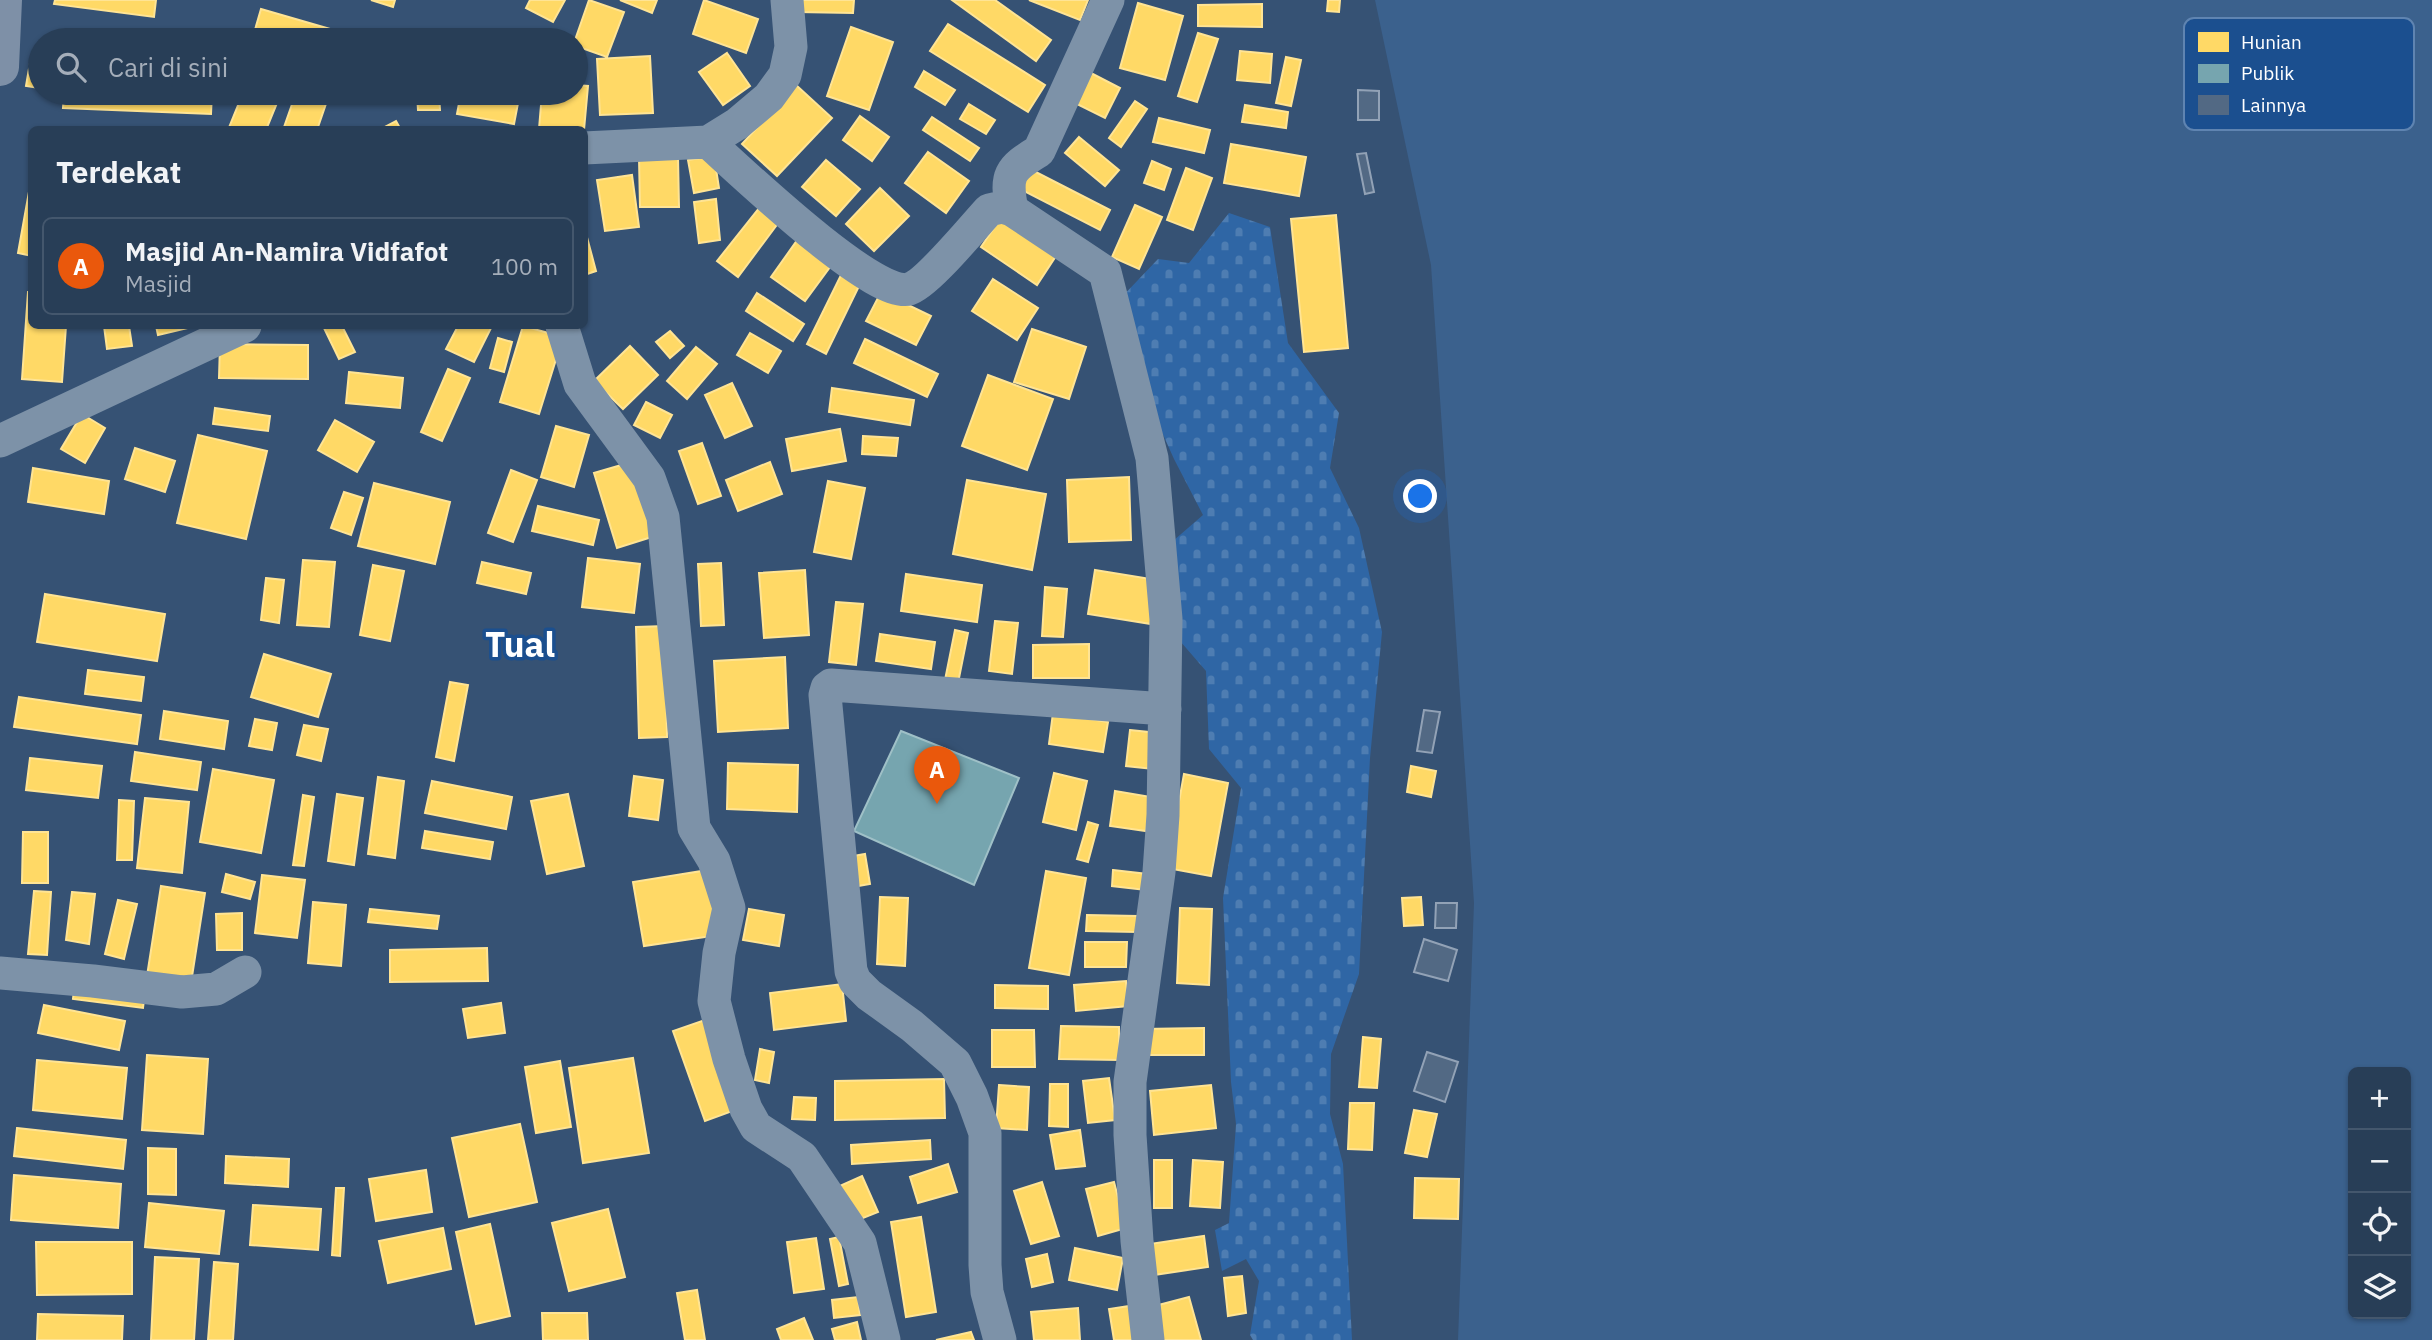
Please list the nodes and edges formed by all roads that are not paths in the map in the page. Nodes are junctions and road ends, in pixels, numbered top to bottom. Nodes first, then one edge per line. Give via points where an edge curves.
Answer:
1 (3, 0) edge
2 (787, 0) edge
3 (1108, 0) edge
4 (0, 67) edge
5 (708, 142) junction
6 (588, 148) edge
7 (1012, 210) junction
8 (240, 329) edge
9 (563, 329) edge
10 (0, 441) edge
11 (1165, 709) junction
12 (245, 972) dead end
13 (0, 973) edge
14 (884, 1340) edge
15 (1000, 1340) edge
16 (1148, 1340) edge

1 - 4 highway
2 - 5 street via 791,47 785,75 769,97
3 - 7 street via 1039,151 1011,171 1007,188
5 - 6 street
5 - 7 street via 810,234 896,289 909,289 924,280 989,210
7 - 11 street via 1105,272 1109,283 1152,458 1166,619
8 - 10 street
9 - 14 street via 580,384 649,478 663,517 694,828 714,861 729,908 715,1001 729,1059 756,1127 802,1157 859,1244
11 - 15 street via 831,685 825,695 851,971 869,995 955,1063 972,1097 985,1133 985,1265
11 - 16 street via 1159,872 1130,1082 1137,1241
12 - 13 street via 216,989 191,992

